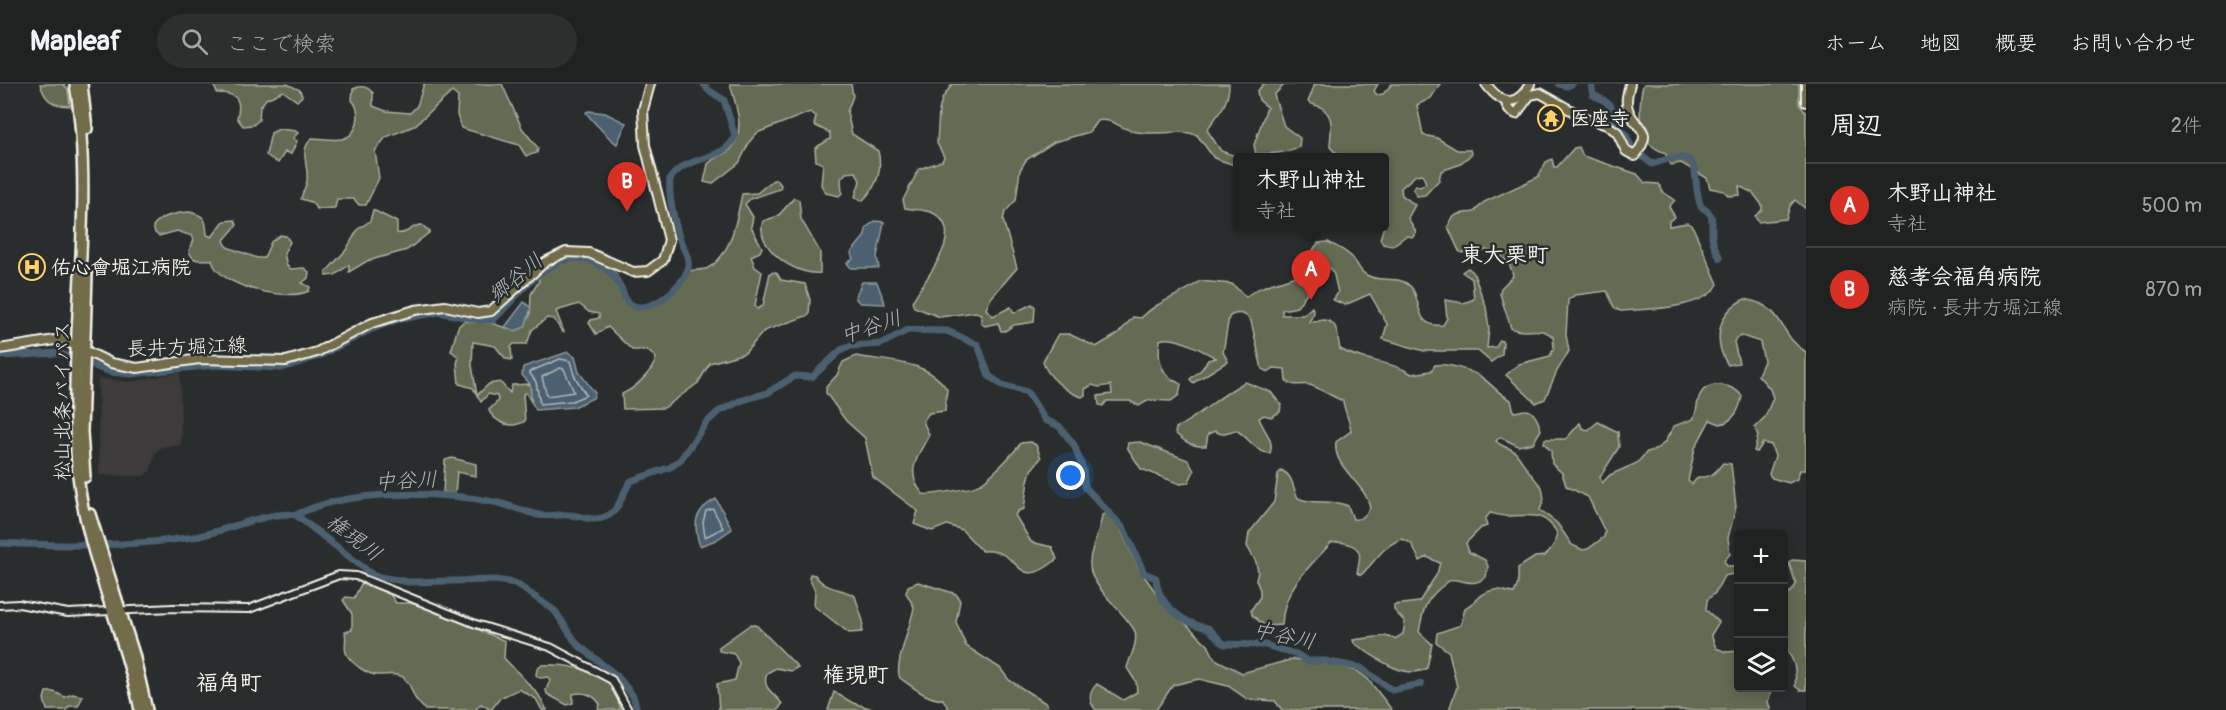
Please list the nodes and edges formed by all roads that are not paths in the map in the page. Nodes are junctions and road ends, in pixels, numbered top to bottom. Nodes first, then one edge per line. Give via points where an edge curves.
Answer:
1 (75, 84) edge
2 (82, 84) edge
3 (650, 84) edge
4 (1486, 84) edge
5 (1530, 84) edge
6 (1630, 84) edge
7 (1806, 84) edge
8 (1505, 101) junction
9 (1806, 102) edge
10 (0, 349) edge
11 (82, 350) junction
12 (0, 605) edge
13 (117, 612) junction
14 (140, 710) edge
15 (147, 710) edge
16 (628, 710) edge

1 - 11 highway, 松山北条バイパス via 84,188
2 - 11 highway, 松山北条バイパス via 89,187
3 - 11 main road, 長井方堀江線 via 643,110 645,145 669,246 660,264 648,271 633,272 589,253 566,252 545,262 490,311 478,313 445,306 415,310 372,323 317,352 286,362 199,359 132,368
4 - 8 main road
5 - 8 main road via 1521,97
6 - 8 main road via 1627,104 1642,129 1638,151 1626,151 1617,132 1607,125 1583,117 1540,93 1530,95 1516,114
7 - 9 main road
10 - 11 main road, 長井方堀江線 via 61,339
11 - 13 highway, 松山北条バイパス via 77,462 97,554
12 - 13 street via 27,605 62,613
13 - 14 highway, 松山北条バイパス
13 - 15 highway, 松山北条バイパス via 134,654
13 - 16 street via 249,609 339,575 356,576 476,624 550,647 612,680

